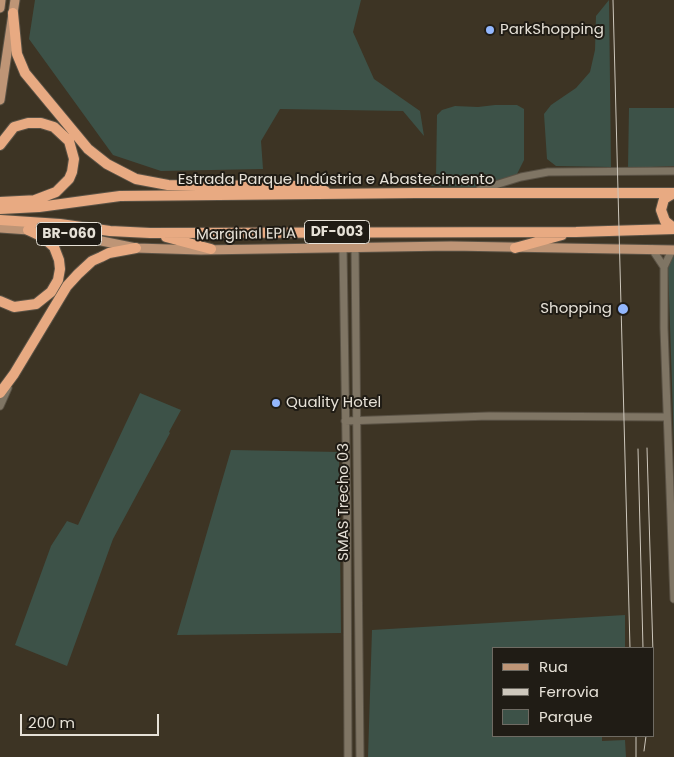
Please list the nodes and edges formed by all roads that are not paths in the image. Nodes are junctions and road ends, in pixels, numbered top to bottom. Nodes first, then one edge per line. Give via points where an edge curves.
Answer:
1 (1, 0) edge
2 (16, 0) edge
3 (0, 8) edge
4 (13, 13) junction
5 (0, 100) edge
6 (0, 144) edge
7 (674, 171) edge
8 (470, 193) junction
9 (674, 193) edge
10 (340, 194) junction
11 (120, 196) junction
12 (35, 200) junction
13 (0, 202) edge
14 (0, 209) edge
15 (0, 220) edge
16 (54, 224) junction
17 (0, 228) edge
18 (674, 229) edge
19 (30, 230) junction
20 (576, 232) junction
21 (150, 233) junction
22 (355, 247) junction
23 (136, 248) junction
24 (343, 248) junction
25 (515, 248) junction
26 (211, 249) junction
27 (652, 250) junction
28 (673, 250) edge
29 (664, 267) junction
30 (356, 269) junction
31 (344, 270) junction
32 (0, 301) edge
33 (14, 374) junction
34 (0, 393) edge
35 (0, 406) edge
36 (666, 417) junction
37 (357, 421) junction
38 (345, 422) junction
39 (672, 484) edge
40 (347, 511) junction
41 (358, 511) junction
42 (674, 599) edge
43 (348, 757) edge
44 (360, 757) edge

1 - 3 main road
2 - 4 main road
4 - 5 main road
4 - 10 highway via 17,54 25,73 88,149 107,164 136,179 161,185 296,186
6 - 12 highway via 14,128 28,122 54,127 69,142 74,159 69,178 56,192
7 - 8 street via 548,172
8 - 9 highway, Estrada Parque Indústria e Abastecimento
8 - 10 highway, Estrada Parque Indústria e Abastecimento
9 - 18 highway via 664,199 661,210 665,221
10 - 11 highway, Estrada Parque Indústria e Abastecimento
11 - 12 highway via 98,194
11 - 14 highway, Estrada Parque Indústria e Abastecimento
12 - 13 highway
15 - 16 highway, DF-003
16 - 19 highway
16 - 21 highway, DF-003
17 - 19 main road, Marginal EPIA / BR-060
18 - 20 highway, DF-003
19 - 23 main road, Marginal EPIA / BR-060 via 57,232
19 - 32 highway via 54,247 59,260 58,280 48,296 36,304 14,307
20 - 21 highway, DF-003
20 - 25 highway
21 - 26 highway
22 - 24 main road, Marginal EPIA
22 - 25 main road, Marginal EPIA
22 - 30 street, SMAS Trecho 03
23 - 26 main road, Marginal EPIA / BR-060
23 - 33 highway via 109,253 84,267 67,286
24 - 26 main road, Marginal EPIA
24 - 31 street, SMAS Trecho 03
25 - 27 main road, Marginal EPIA
27 - 28 main road, Marginal EPIA
27 - 29 street
28 - 29 street
29 - 36 street
30 - 31 street
30 - 37 street, SMAS Trecho 03
31 - 38 street, SMAS Trecho 03
33 - 34 highway
33 - 35 street
36 - 37 street via 489,416
36 - 39 street
37 - 38 street
37 - 41 street, SMAS Trecho 03
38 - 40 street, SMAS Trecho 03
39 - 42 street
40 - 41 street
40 - 43 street, SMAS Trecho 03
41 - 44 street, SMAS Trecho 03

